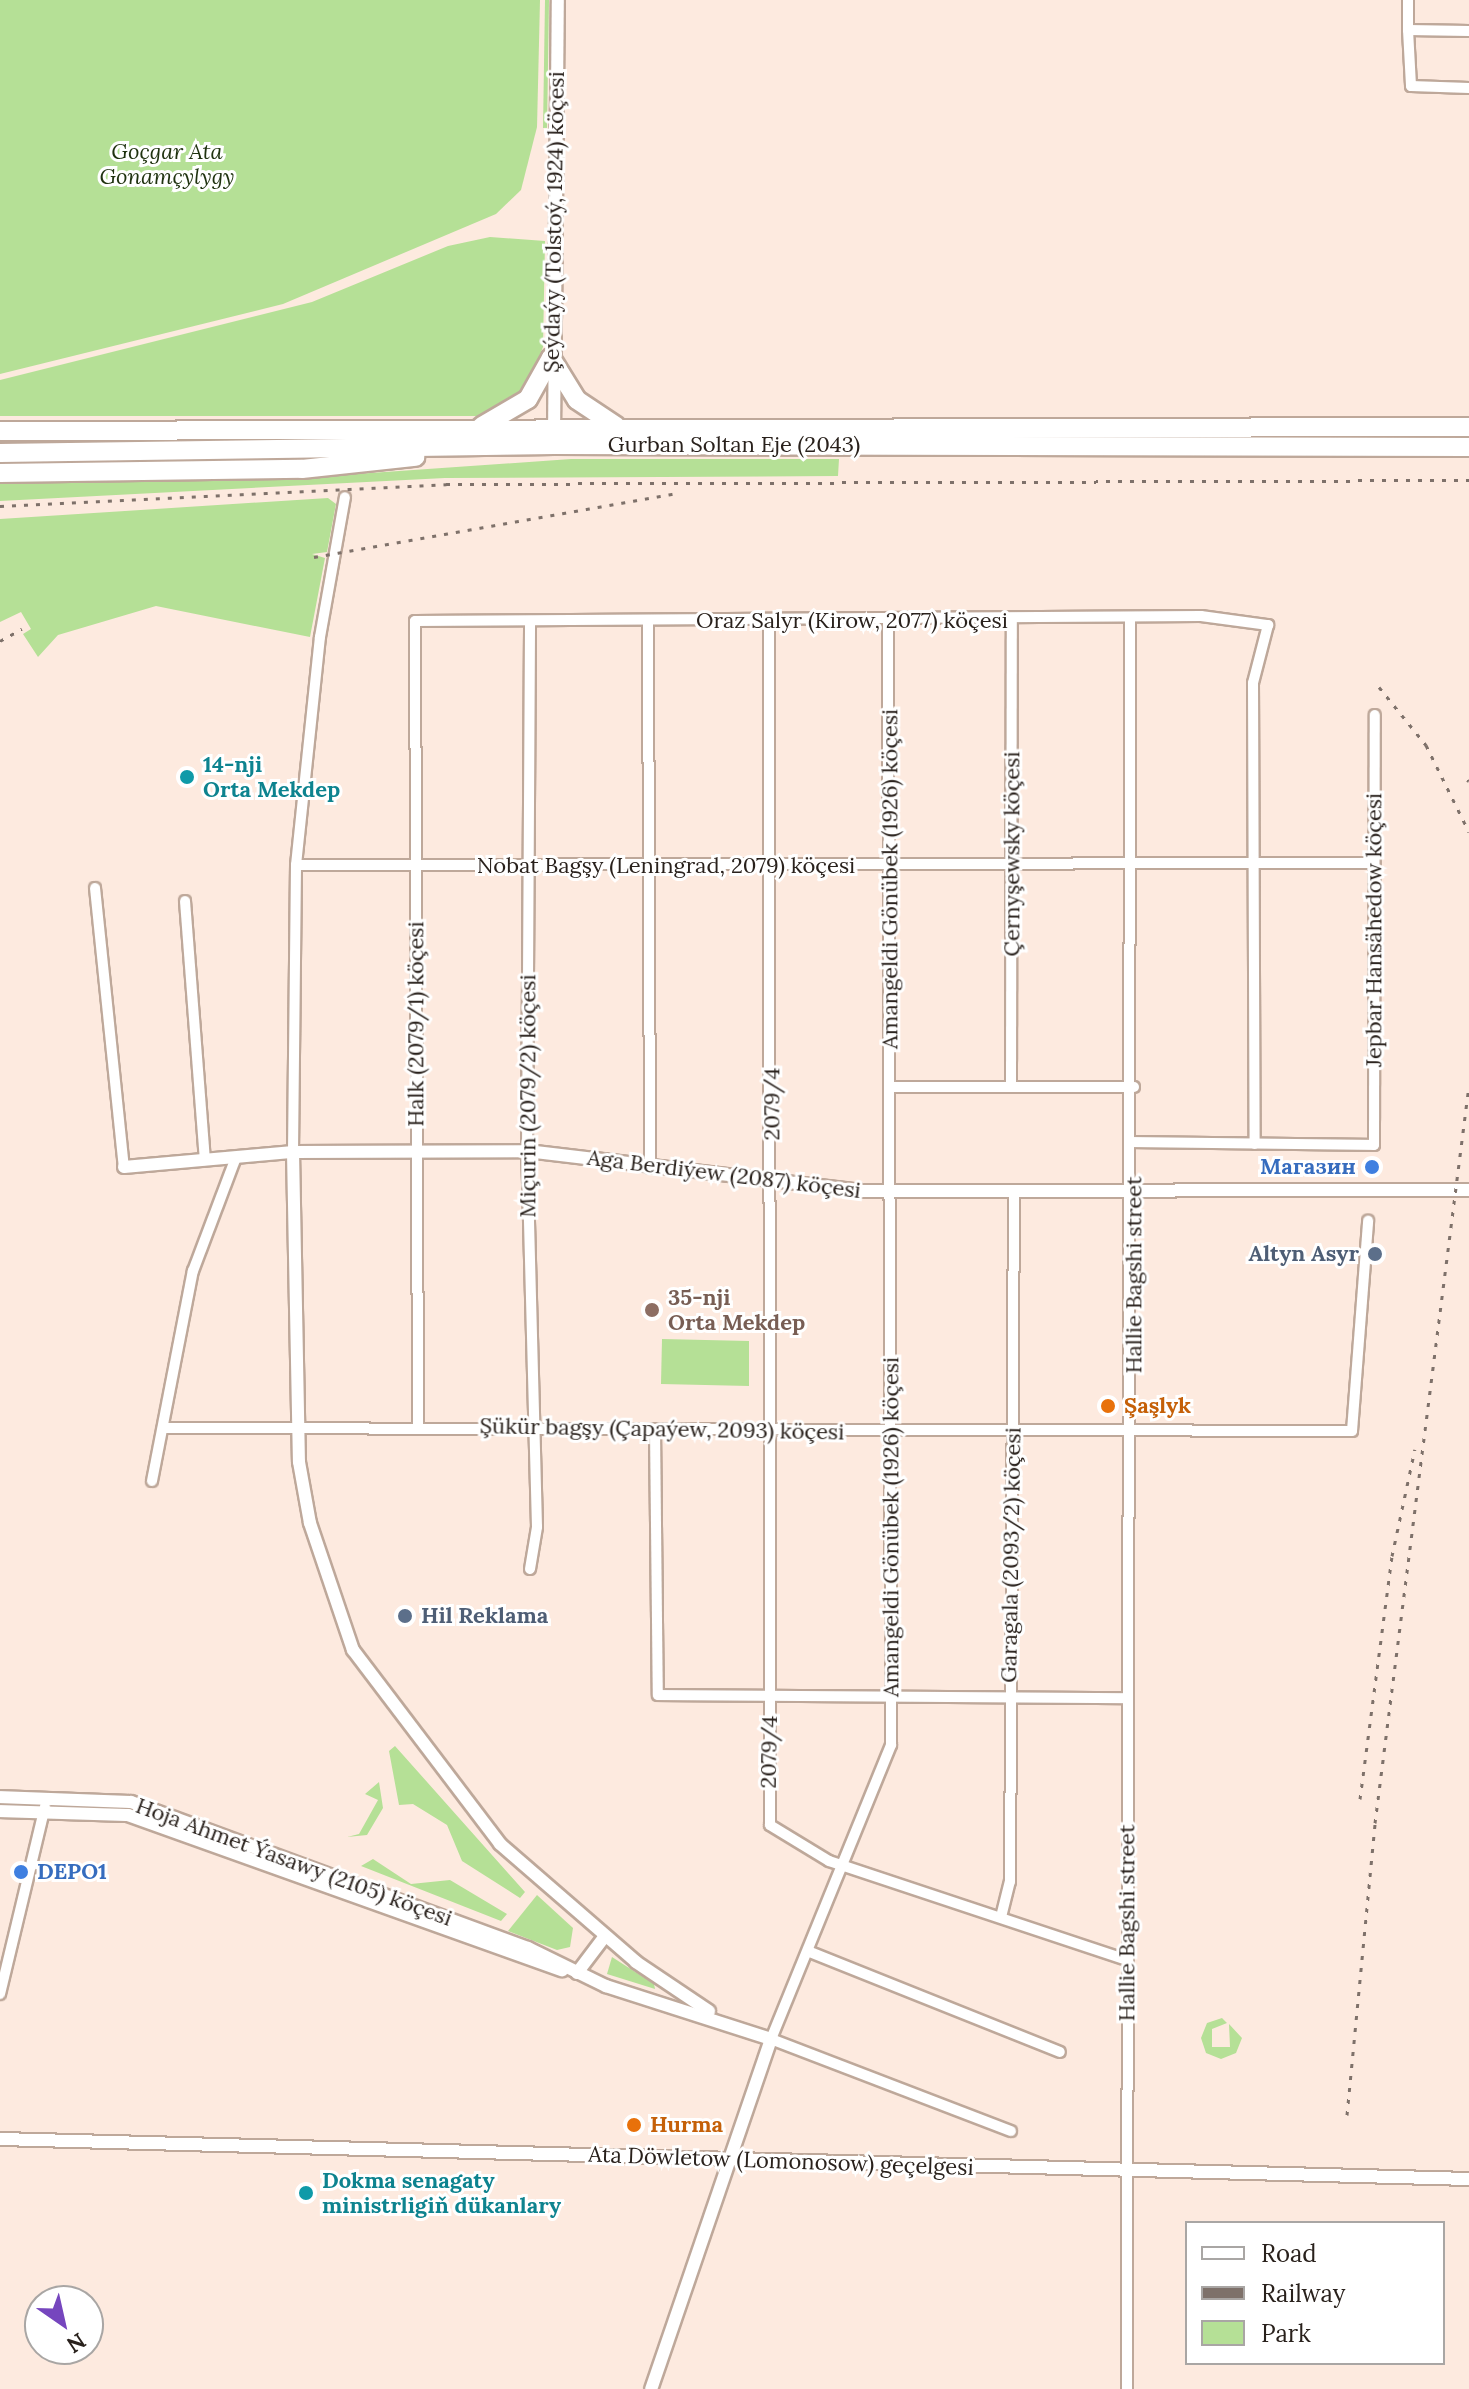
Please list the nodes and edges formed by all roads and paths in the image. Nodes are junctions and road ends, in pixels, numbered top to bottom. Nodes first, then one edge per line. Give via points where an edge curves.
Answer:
1 (558, 0) edge
2 (1408, 0) edge
3 (1408, 30) junction
4 (1469, 31) edge
5 (1469, 88) edge
6 (551, 358) junction
7 (1469, 427) edge
8 (477, 428) junction
9 (624, 428) junction
10 (0, 431) edge
11 (554, 436) junction
12 (517, 446) junction
13 (1469, 447) edge
14 (0, 453) edge
15 (0, 473) edge
16 (345, 497) dead end
17 (1130, 620) junction
18 (415, 621) joint
19 (648, 621) junction
20 (888, 621) junction
21 (1012, 621) junction
22 (769, 622) junction
23 (530, 623) junction
24 (1375, 715) dead end
25 (1372, 863) junction
26 (1252, 864) junction
27 (296, 865) junction
28 (415, 865) junction
29 (527, 865) junction
30 (1134, 865) junction
31 (650, 866) junction
32 (771, 866) junction
33 (888, 866) junction
34 (1013, 866) junction
35 (95, 888) dead end
36 (185, 901) dead end
37 (892, 1087) junction
38 (1011, 1087) junction
39 (1134, 1087) junction
40 (1134, 1142) junction
41 (1255, 1144) junction
42 (416, 1150) junction
43 (527, 1151) junction
44 (293, 1152) junction
45 (236, 1157) junction
46 (205, 1160) junction
47 (124, 1167) joint
48 (650, 1168) junction
49 (772, 1185) junction
50 (1469, 1190) edge
51 (893, 1191) junction
52 (1134, 1191) junction
53 (1014, 1192) junction
54 (1368, 1221) dead end
55 (531, 1426) junction
56 (418, 1427) junction
57 (163, 1428) junction
58 (299, 1428) junction
59 (655, 1429) junction
60 (1013, 1429) junction
61 (1133, 1429) junction
62 (769, 1430) junction
63 (891, 1431) junction
64 (152, 1481) dead end
65 (530, 1569) dead end
66 (890, 1697) junction
67 (769, 1698) junction
68 (1127, 1698) junction
69 (1010, 1701) junction
70 (47, 1796) junction
71 (0, 1797) edge
72 (0, 1811) edge
73 (45, 1811) junction
74 (846, 1863) junction
75 (1001, 1917) junction
76 (605, 1936) junction
77 (810, 1952) junction
78 (1127, 1960) junction
79 (577, 1973) junction
80 (0, 1994) edge
81 (725, 2021) junction
82 (771, 2039) junction
83 (1060, 2052) dead end
84 (1011, 2131) dead end
85 (0, 2139) edge
86 (731, 2159) junction
87 (1130, 2171) junction
88 (1469, 2179) edge
89 (651, 2389) edge
90 (1127, 2389) edge

1 - 6 street, Şeýdaýy (Tolstoý, 1924) köçesi
2 - 3 street
3 - 4 street
3 - 5 street via 1411,86
6 - 8 highway, Gurban Soltan Eje (2043) via 528,399
6 - 9 highway via 577,400
6 - 11 street, Şeýdaýy (Tolstoý, 1924) köçesi
7 - 9 highway, Gurban Soltan Eje (2043)
8 - 10 highway, Gurban Soltan Eje (2043)
8 - 11 highway, Gurban Soltan Eje (2043)
9 - 11 highway, Gurban Soltan Eje (2043)
11 - 12 highway, Gurban Soltan Eje (2043)
11 - 13 highway, Gurban Soltan Eje (2043)
12 - 14 highway, Gurban Soltan Eje (2043)
12 - 15 highway via 302,469
16 - 27 street via 320,637
17 - 21 street, Oraz Salyr (Kirow, 2077) köçesi
17 - 26 street, Oraz Salyr (Kirow, 2077) köçesi via 1253,620 1268,625 1253,683
17 - 30 street, Hallie Bagshi street
18 - 23 street, Oraz Salyr (Kirow, 2077) köçesi
18 - 28 street, Halk (2079/1) köçesi
19 - 22 street, Oraz Salyr (Kirow, 2077) köçesi
19 - 23 street, Oraz Salyr (Kirow, 2077) köçesi
19 - 31 street
20 - 21 street, Oraz Salyr (Kirow, 2077) köçesi
20 - 22 street, Oraz Salyr (Kirow, 2077) köçesi
20 - 33 street, Amangeldi Gönübek (1926) köçesi
21 - 34 street, Çernyşewsky köçesi
22 - 32 street, 2079/4 / 2079/4
23 - 29 street, Miçurin (2079/2) köçesi
24 - 25 street, Jepbar Hansähedow köçesi
25 - 26 street, Nobat Bagşy (Leningrad, 2079) köçesi
25 - 41 street, Jepbar Hansähedow köçesi via 1374,1145
26 - 30 street, Nobat Bagşy (Leningrad, 2079) köçesi
26 - 41 street
27 - 28 street, Nobat Bagşy (Leningrad, 2079) köçesi
27 - 44 street
28 - 29 street, Nobat Bagşy (Leningrad, 2079) köçesi
28 - 42 street, Halk (2079/1) köçesi
29 - 31 street, Nobat Bagşy (Leningrad, 2079) köçesi
29 - 43 street, Miçurin (2079/2) köçesi
30 - 34 street, Nobat Bagşy (Leningrad, 2079) köçesi
30 - 39 street, Hallie Bagshi street
31 - 32 street, Nobat Bagşy (Leningrad, 2079) köçesi
31 - 48 street
32 - 33 street, Nobat Bagşy (Leningrad, 2079) köçesi
32 - 49 street, 2079/4 / 2079/4
33 - 34 street, Nobat Bagşy (Leningrad, 2079) köçesi
33 - 37 street, Amangeldi Gönübek (1926) köçesi
34 - 38 street, Çernyşewsky köçesi
35 - 47 street
36 - 46 street
37 - 38 street
37 - 51 street, Amangeldi Gönübek (1926) köçesi
38 - 39 street
39 - 40 street, Hallie Bagshi street
40 - 41 street
40 - 52 street, Hallie Bagshi street
42 - 43 street, Aga Berdiýew (2087) köçesi
42 - 44 street, Aga Berdiýew (2087) köçesi
42 - 56 street, Halk (2079/1) köçesi
43 - 48 street, Aga Berdiýew (2087) köçesi
43 - 55 street, Miçurin (2079/2) köçesi
44 - 45 street, Aga Berdiýew (2087) köçesi
44 - 58 street, Hoja Ahmet Ýasawy (2105) köçesi
45 - 46 street, Aga Berdiýew (2087) köçesi
45 - 57 street via 193,1271
46 - 47 street, Aga Berdiýew (2087) köçesi
48 - 49 street, Aga Berdiýew (2087) köçesi
49 - 51 street, Aga Berdiýew (2087) köçesi
49 - 62 street, 2079/4 / 2079/4
50 - 52 street, Aga Berdiýew (2087) köçesi
51 - 53 street, Aga Berdiýew (2087) köçesi
51 - 63 street, Amangeldi Gönübek (1926) köçesi
52 - 53 street, Aga Berdiýew (2087) köçesi
52 - 61 street, Hallie Bagshi street
53 - 60 street, Garagala (2093/2) köçesi
54 - 61 street, Şükür bagşy (Çapaýew, 2093) köçesi via 1352,1431
55 - 56 street, Şükür bagşy (Çapaýew, 2093) köçesi
55 - 59 street, Şükür bagşy (Çapaýew, 2093) köçesi
55 - 65 street, Miçurin (2079/2) köçesi via 537,1527
56 - 58 street, Şükür bagşy (Çapaýew, 2093) köçesi
57 - 58 street, Şükür bagşy (Çapaýew, 2093) köçesi
57 - 64 street
58 - 76 street, Hoja Ahmet Ýasawy (2105) köçesi via 310,1523 360,1665 492,1835
59 - 62 street, Şükür bagşy (Çapaýew, 2093) köçesi
59 - 67 street via 655,1690 670,1699
60 - 61 street, Şükür bagşy (Çapaýew, 2093) köçesi
60 - 63 street, Şükür bagşy (Çapaýew, 2093) köçesi
60 - 69 street, Garagala (2093/2) köçesi
61 - 68 street, Hallie Bagshi street
62 - 63 street, Şükür bagşy (Çapaýew, 2093) köçesi
62 - 67 street, 2079/4 / 2079/4
63 - 66 street, Amangeldi Gönübek (1926) köçesi
66 - 67 street
66 - 69 street
66 - 74 street, Amangeldi Gönübek (1926) köçesi via 890,1754
67 - 74 street, 2079/4 / 2079/4 via 770,1825 829,1861
68 - 69 street
68 - 78 street, Hallie Bagshi street
69 - 75 street, Garagala (2093/2) köçesi via 1010,1882
70 - 71 street, Hoja Ahmet Ýasawy (2105) köçesi
70 - 73 street
70 - 79 street, Hoja Ahmet Ýasawy (2105) köçesi via 115,1799 192,1821
72 - 73 street, Hoja Ahmet Ýasawy (2105) köçesi
73 - 79 street, Hoja Ahmet Ýasawy (2105) köçesi via 128,1815 526,1963
73 - 80 street
74 - 75 street
74 - 77 street, Amangeldi Gönübek (1926) köçesi
75 - 78 street
76 - 79 street
76 - 81 street, Hoja Ahmet Ýasawy (2105) köçesi
77 - 82 street, Amangeldi Gönübek (1926) köçesi
77 - 83 street
78 - 87 street, Hallie Bagshi street
79 - 81 street, Hoja Ahmet Ýasawy (2105) köçesi
81 - 82 street, Hoja Ahmet Ýasawy (2105) köçesi
82 - 84 street, Hoja Ahmet Ýasawy (2105) köçesi
82 - 86 street, Amangeldi Gönübek (1926) köçesi
85 - 86 street, Ata Döwletow (Lomonosow) geçelgesi
86 - 87 street, Ata Döwletow (Lomonosow) geçelgesi
86 - 89 street, Amangeldi Gönübek (1926) köçesi
87 - 88 street
87 - 90 street, Hallie Bagshi street via 1123,2195

